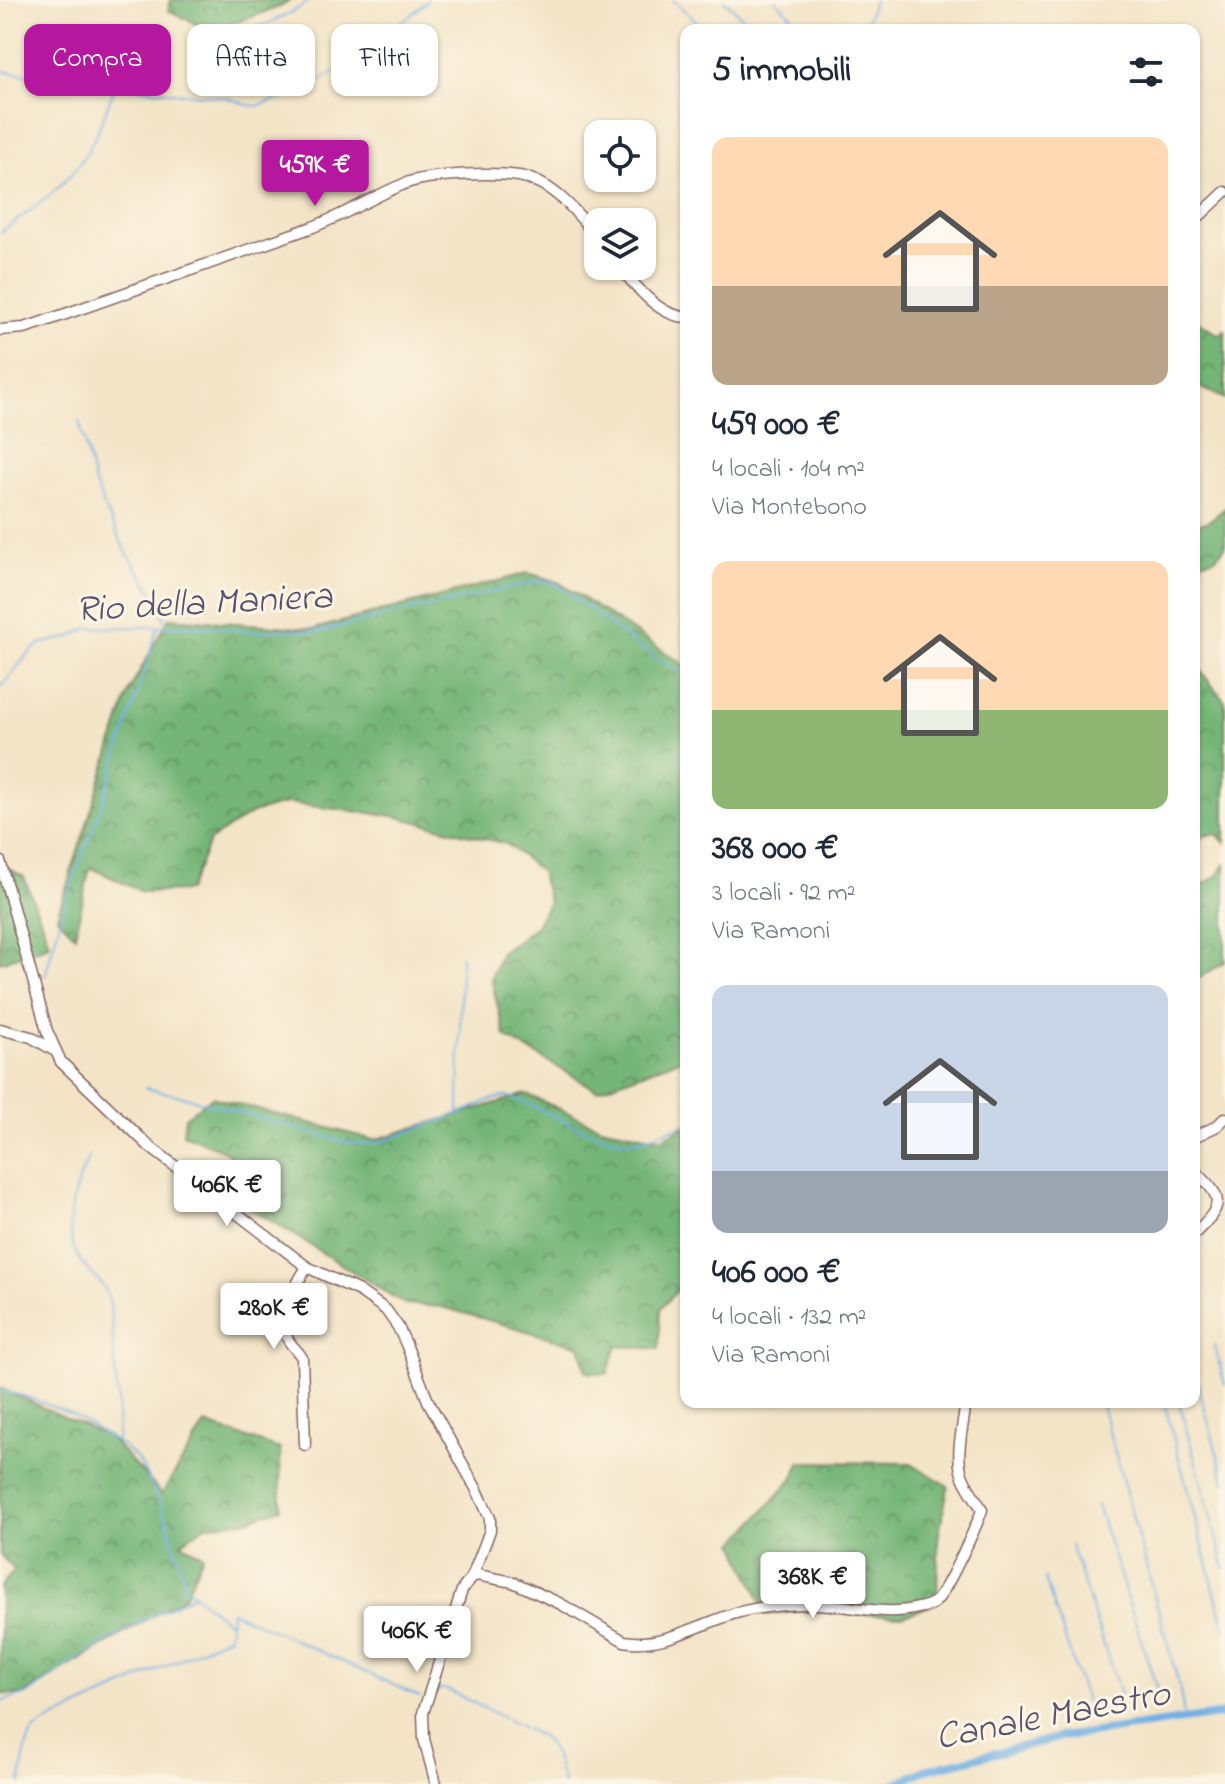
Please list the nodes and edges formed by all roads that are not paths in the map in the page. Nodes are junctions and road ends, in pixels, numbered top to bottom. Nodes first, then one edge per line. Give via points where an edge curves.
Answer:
1 (1225, 192) edge
2 (1200, 215) edge
3 (584, 222) edge
4 (631, 280) edge
5 (680, 316) edge
6 (0, 330) edge
7 (0, 861) edge
8 (0, 1029) edge
9 (57, 1052) junction
10 (1225, 1118) edge
11 (1200, 1134) edge
12 (1200, 1175) edge
13 (1200, 1228) edge
14 (307, 1267) junction
15 (965, 1408) edge
16 (305, 1445) dead end
17 (472, 1577) junction
18 (436, 1784) edge

1 - 2 street
3 - 6 street via 546,186 521,176 425,178 325,223 40,323
4 - 5 street via 658,306
7 - 9 street
8 - 9 street via 31,1037
9 - 14 street via 61,1062 150,1147
10 - 11 street
12 - 13 street via 1219,1193 1219,1203
14 - 16 street via 289,1301 285,1331 302,1358
14 - 17 street via 359,1291 386,1310 398,1327 428,1401 490,1518
15 - 17 street via 961,1471 982,1510 944,1593 933,1604 900,1613 816,1603 774,1606 636,1643 513,1582
17 - 18 street via 462,1590 423,1713

